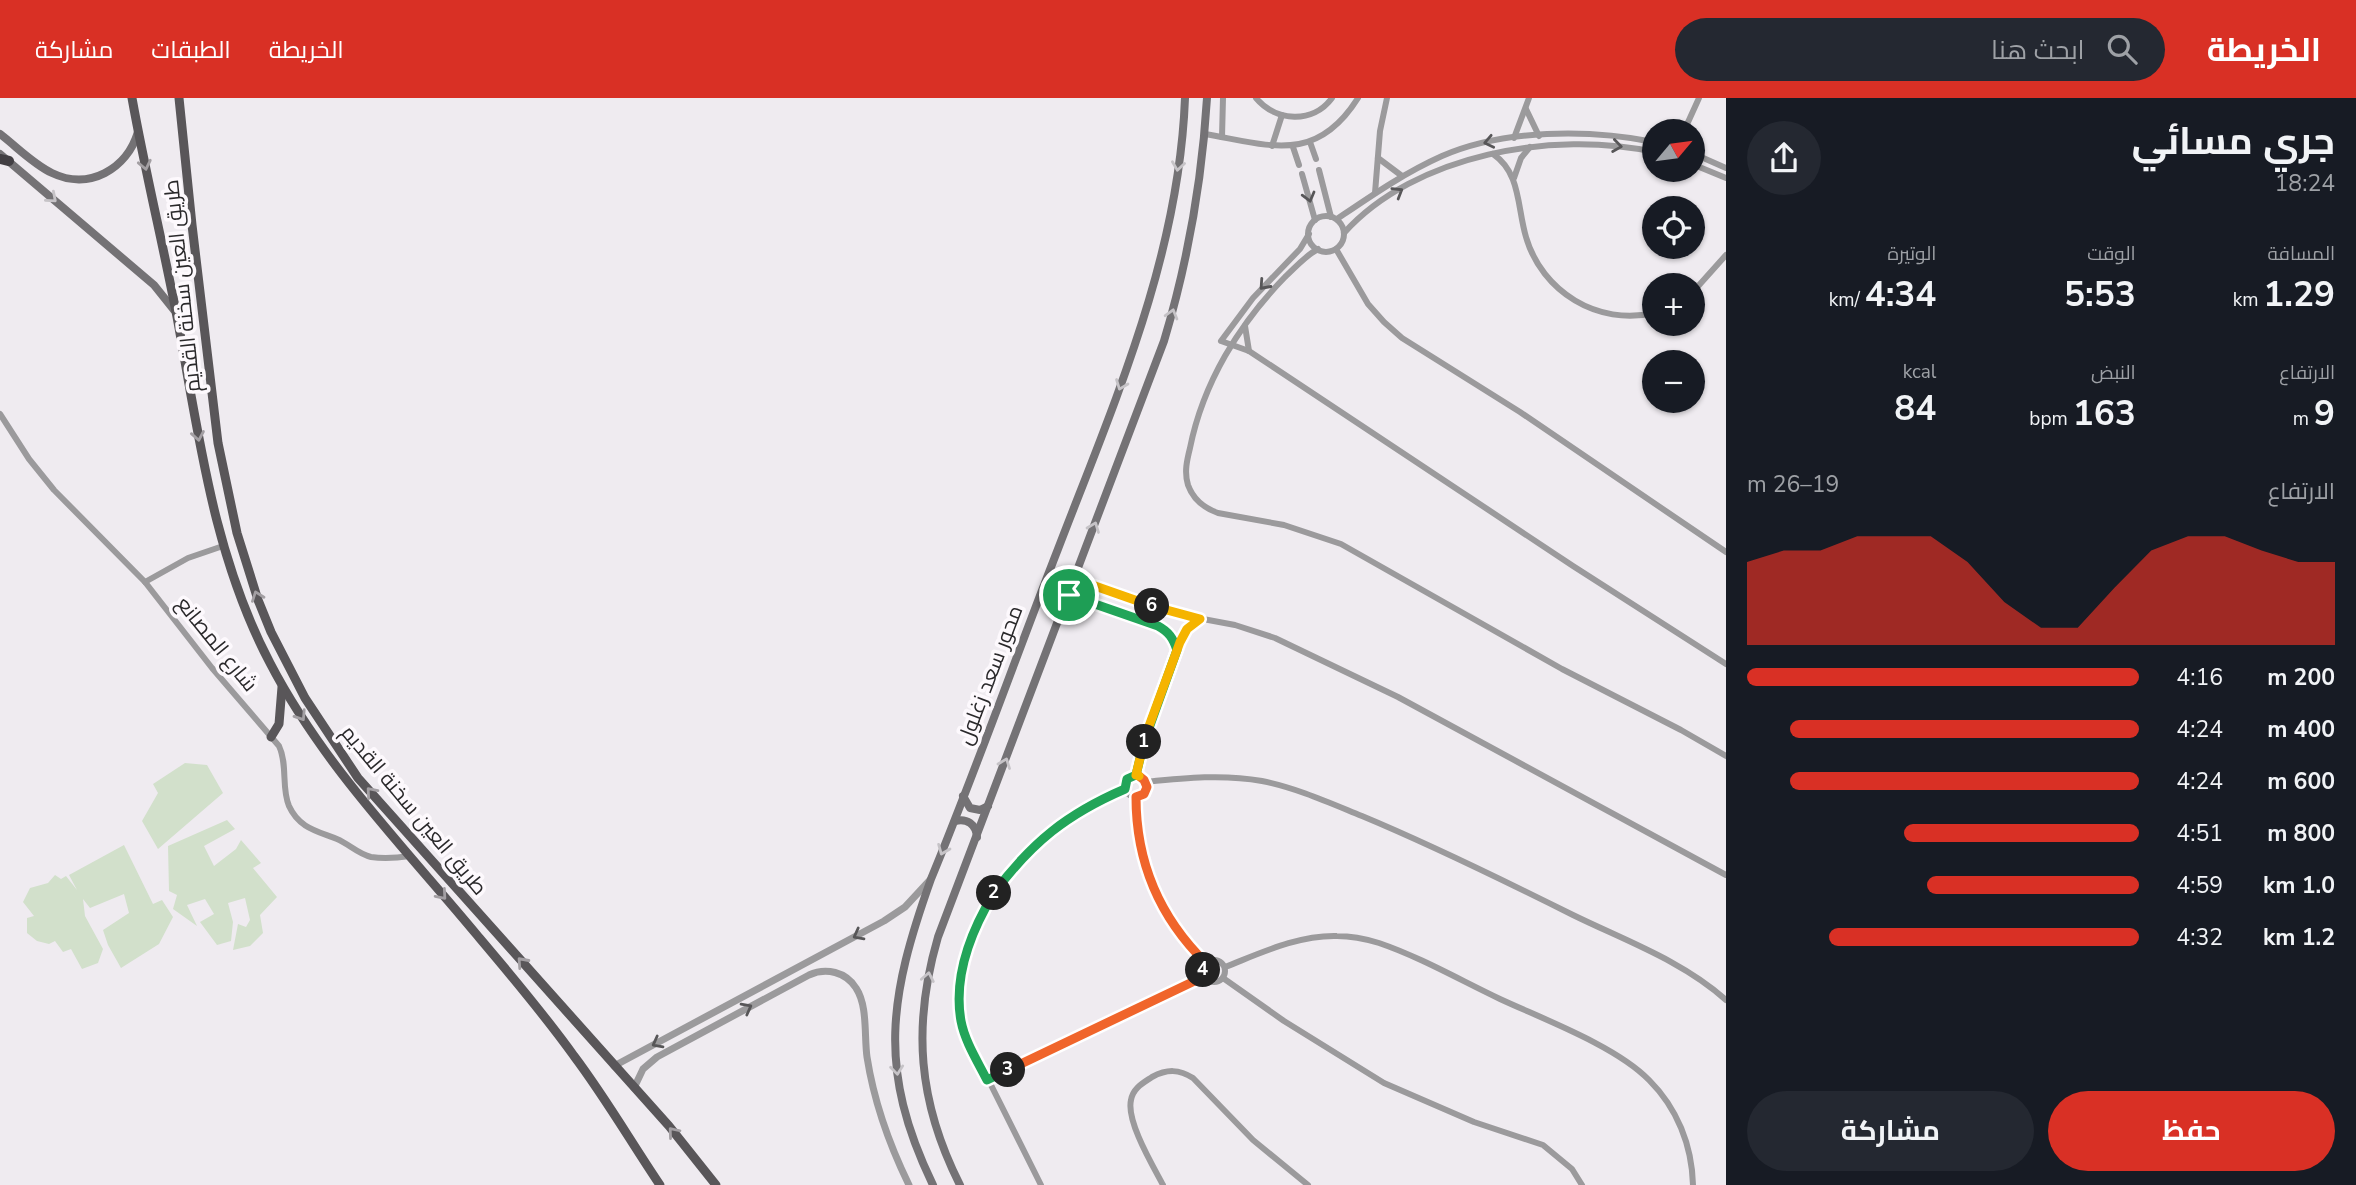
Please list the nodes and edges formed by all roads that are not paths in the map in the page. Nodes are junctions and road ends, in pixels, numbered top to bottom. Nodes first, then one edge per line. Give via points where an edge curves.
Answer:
1 (132, 98) edge
2 (180, 98) edge
3 (1185, 98) edge
4 (1207, 98) edge
5 (1223, 98) edge
6 (1256, 98) edge
7 (1332, 98) edge
8 (1357, 98) edge
9 (1387, 98) edge
10 (1529, 98) edge
11 (1699, 98) edge
12 (1526, 109) junction
13 (1282, 115) junction
14 (1691, 119) edge
15 (138, 132) junction
16 (1205, 134) junction
17 (1579, 134) junction
18 (0, 135) edge
19 (1222, 136) junction
20 (1539, 136) junction
21 (1514, 138) junction
22 (1642, 141) edge
23 (1310, 142) junction
24 (1579, 143) junction
25 (1272, 146) junction
26 (1293, 146) junction
27 (1530, 147) junction
28 (1642, 150) edge
29 (1493, 153) junction
30 (3, 158) edge
31 (1378, 158) junction
32 (1705, 158) edge
33 (1316, 159) dead end
34 (1299, 164) dead end
35 (1425, 164) junction
36 (1726, 168) edge
37 (1705, 169) edge
38 (1319, 170) dead end
39 (1302, 174) dead end
40 (1430, 175) junction
41 (1402, 176) junction
42 (1726, 177) edge
43 (1514, 178) junction
44 (1375, 193) junction
45 (1334, 218) junction
46 (1315, 220) junction
47 (1344, 233) junction
48 (1309, 234) junction
49 (1318, 249) junction
50 (1336, 249) junction
51 (1726, 255) edge
52 (1705, 278) edge
53 (177, 314) junction
54 (1642, 315) edge
55 (1245, 323) junction
56 (1230, 346) junction
57 (1249, 351) junction
58 (0, 414) edge
59 (223, 546) junction
60 (1726, 552) edge
61 (1075, 579) junction
62 (145, 582) junction
63 (1069, 595) junction
64 (1171, 613) junction
65 (1200, 619) junction
66 (1166, 630) junction
67 (1177, 650) junction
68 (1726, 664) edge
69 (282, 685) junction
70 (271, 737) junction
71 (1726, 756) edge
72 (1136, 775) junction
73 (1146, 782) junction
74 (1125, 789) junction
75 (962, 796) junction
76 (1136, 797) junction
77 (988, 806) junction
78 (955, 821) junction
79 (977, 837) junction
80 (410, 856) junction
81 (1726, 875) edge
82 (931, 880) junction
83 (1206, 963) junction
84 (1225, 967) junction
85 (1205, 976) junction
86 (1223, 978) junction
87 (1726, 1000) edge
88 (614, 1066) junction
89 (987, 1080) junction
90 (634, 1088) junction
91 (660, 1185) edge
92 (716, 1185) edge
93 (909, 1185) edge
94 (933, 1185) edge
95 (960, 1185) edge
96 (1041, 1185) edge
97 (1163, 1185) edge
98 (1308, 1185) edge
99 (1582, 1185) edge
100 (1693, 1185) edge

1 - 15 main road, طريق العين سخنة القديم
88 -> 2 main road, طريق العين سخنة القديم via 358,778 305,698 271,632 237,533 218,443
3 -> 75 main road, محور سعد زغلول via 1174,198 1147,308
4 - 16 main road
5 - 19 street
6 - 13 street
7 - 13 street via 1309,116
8 - 23 street via 1333,128
9 - 31 street
10 - 12 street
11 - 14 street
12 - 20 street
12 - 21 street
13 - 25 street
15 - 18 main road via 117,166 79,180 48,172
15 -> 53 main road, طريق العين سخنة القديم
16 - 19 street
61 -> 16 main road via 1173,309 1188,254
17 - 20 street
17 - 22 street
17 - 24 street
19 - 25 street
20 - 21 street
21 -> 35 street via 1466,148
23 - 26 street
23 - 33 street
24 - 27 street
24 -> 28 street
25 - 26 street
26 - 34 street
27 - 29 street
27 - 43 street
29 - 40 street
29 - 43 street
30 -> 53 main road via 154,285
31 - 41 street
31 - 44 street
32 - 36 street
35 - 40 street
35 - 41 street
37 - 42 street
38 - 45 street
39 -> 46 street
47 -> 40 street via 1385,200
41 - 44 street
43 - 54 street via 1527,240 1551,281 1570,298 1599,312
44 - 45 street
45 - 46 street
45 - 47 street
46 - 48 street
47 - 50 street
48 - 49 street
48 -> 56 street via 1231,326 1221,341
49 - 50 street
49 - 55 street via 1293,269
50 - 60 street via 1368,304 1402,338
51 - 52 street
53 -> 59 main road, طريق العين سخنة القديم via 199,446
55 - 56 street
55 - 57 street
56 - 57 street
56 - 71 street via 1206,393 1191,439 1186,474 1199,503 1218,513 1284,526 1341,544
57 - 68 street
58 - 62 street, شارع المصانع via 54,490
59 - 62 street via 188,558
59 - 69 main road, طريق العين سخنة القديم via 255,634
61 - 63 main road
61 - 64 street
62 - 70 street, شارع المصانع
63 - 66 street
77 -> 63 main road
64 - 65 street
64 - 66 street
65 - 67 street via 1187,629
65 - 81 street via 1275,638 1398,697
66 - 67 street
67 - 72 street
69 - 70 main road via 279,724
69 -> 80 main road, طريق العين سخنة القديم via 338,770
70 - 80 street, شارع المصانع via 283,756 289,804 304,826 370,856
72 - 73 street
72 - 74 street via 1127,779
73 - 76 street via 1146,791
73 - 87 street via 1232,777 1315,797 1492,874 1672,964
74 - 76 street
74 - 89 street via 1053,828 993,893 975,927 961,971 959,1004 967,1041
75 - 77 main road via 970,808
75 - 78 main road, محور سعد زغلول
76 - 83 street via 1139,838 1153,887 1179,933
77 - 79 main road
78 - 79 main road via 970,822
78 -> 82 main road, محور سعد زغلول
95 -> 79 main road via 929,1107 922,1021 930,965
80 -> 91 main road, طريق العين سخنة القديم via 566,1045
82 -> 88 street via 884,921
82 -> 94 main road, محور سعد زغلول via 902,970 895,1035 906,1120
83 - 84 street via 1217,960
83 - 85 street
84 - 86 street
84 - 100 street via 1312,937 1357,938 1397,950 1591,1041 1630,1064 1649,1080 1678,1119
85 - 86 street via 1211,982
85 - 89 street
86 - 99 street via 1384,1083 1474,1122 1543,1145 1572,1169
88 - 90 main road, طريق العين سخنة القديم
89 - 96 street
92 -> 90 main road, طريق العين سخنة القديم
90 -> 93 street via 643,1069 657,1057 814,972 830,971 847,978 858,992 877,1104
97 - 98 street via 1132,1118 1130,1101 1138,1086 1171,1070 1193,1078 1253,1140

